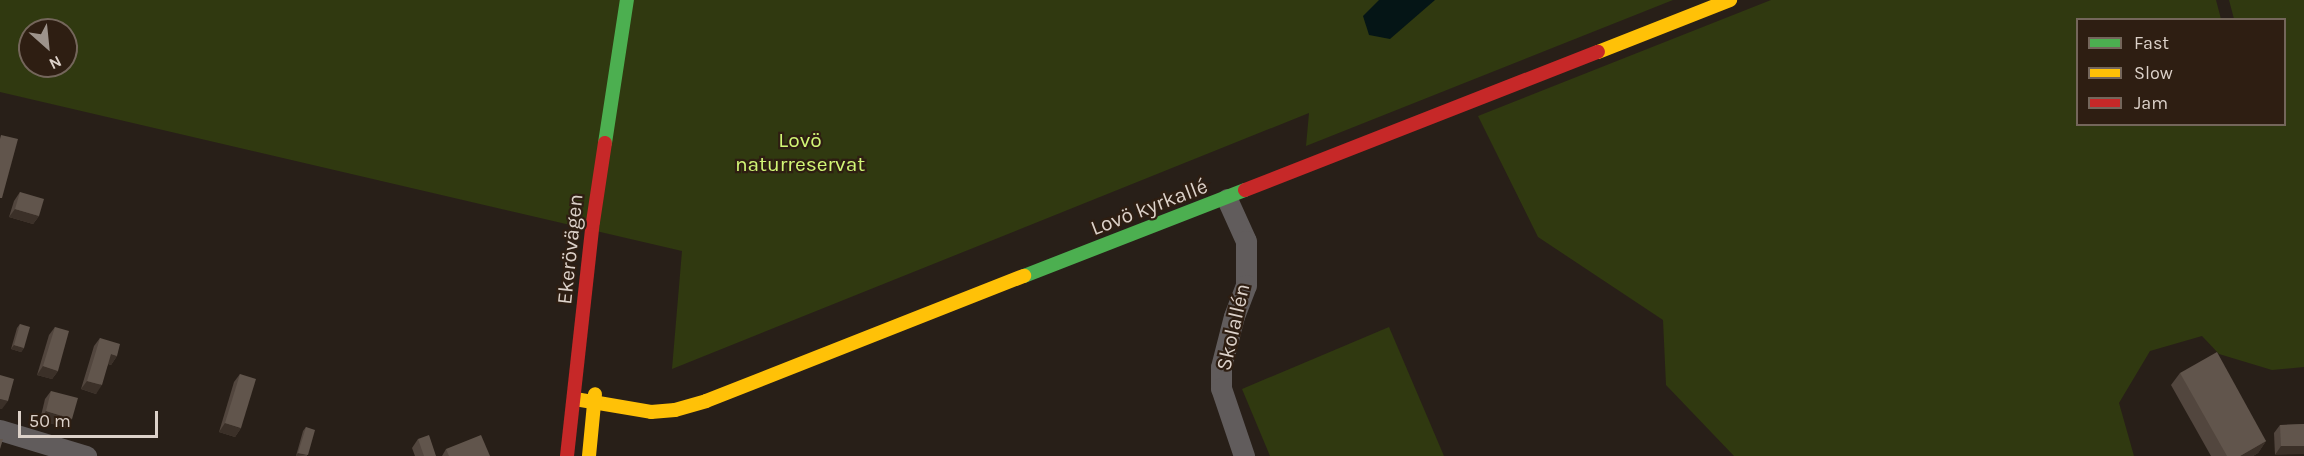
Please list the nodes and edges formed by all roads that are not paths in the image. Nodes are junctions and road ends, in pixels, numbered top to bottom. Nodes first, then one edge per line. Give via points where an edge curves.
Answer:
1 (627, 0) edge
2 (1730, 0) edge
3 (622, 47) junction
4 (615, 172) dead end
5 (1227, 199) junction
6 (596, 378) dead end
7 (575, 399) junction
8 (594, 401) junction
9 (0, 430) edge
10 (86, 456) edge
11 (567, 456) edge
12 (589, 456) edge
13 (1244, 456) edge

1 - 3 street, Ekerövägen
2 - 5 street, Lovö kyrkallé
3 - 4 street, Ekerövägen
3 - 7 street, Ekerövägen via 593,222
5 - 8 street, Lovö kyrkallé via 706,401 651,412
5 - 13 street, Skolallén via 1246,241 1246,285 1221,367 1221,388
6 - 8 street
7 - 8 street, Lovö kyrkallé
7 - 11 street, Ekerövägen
8 - 12 street
9 - 10 street

